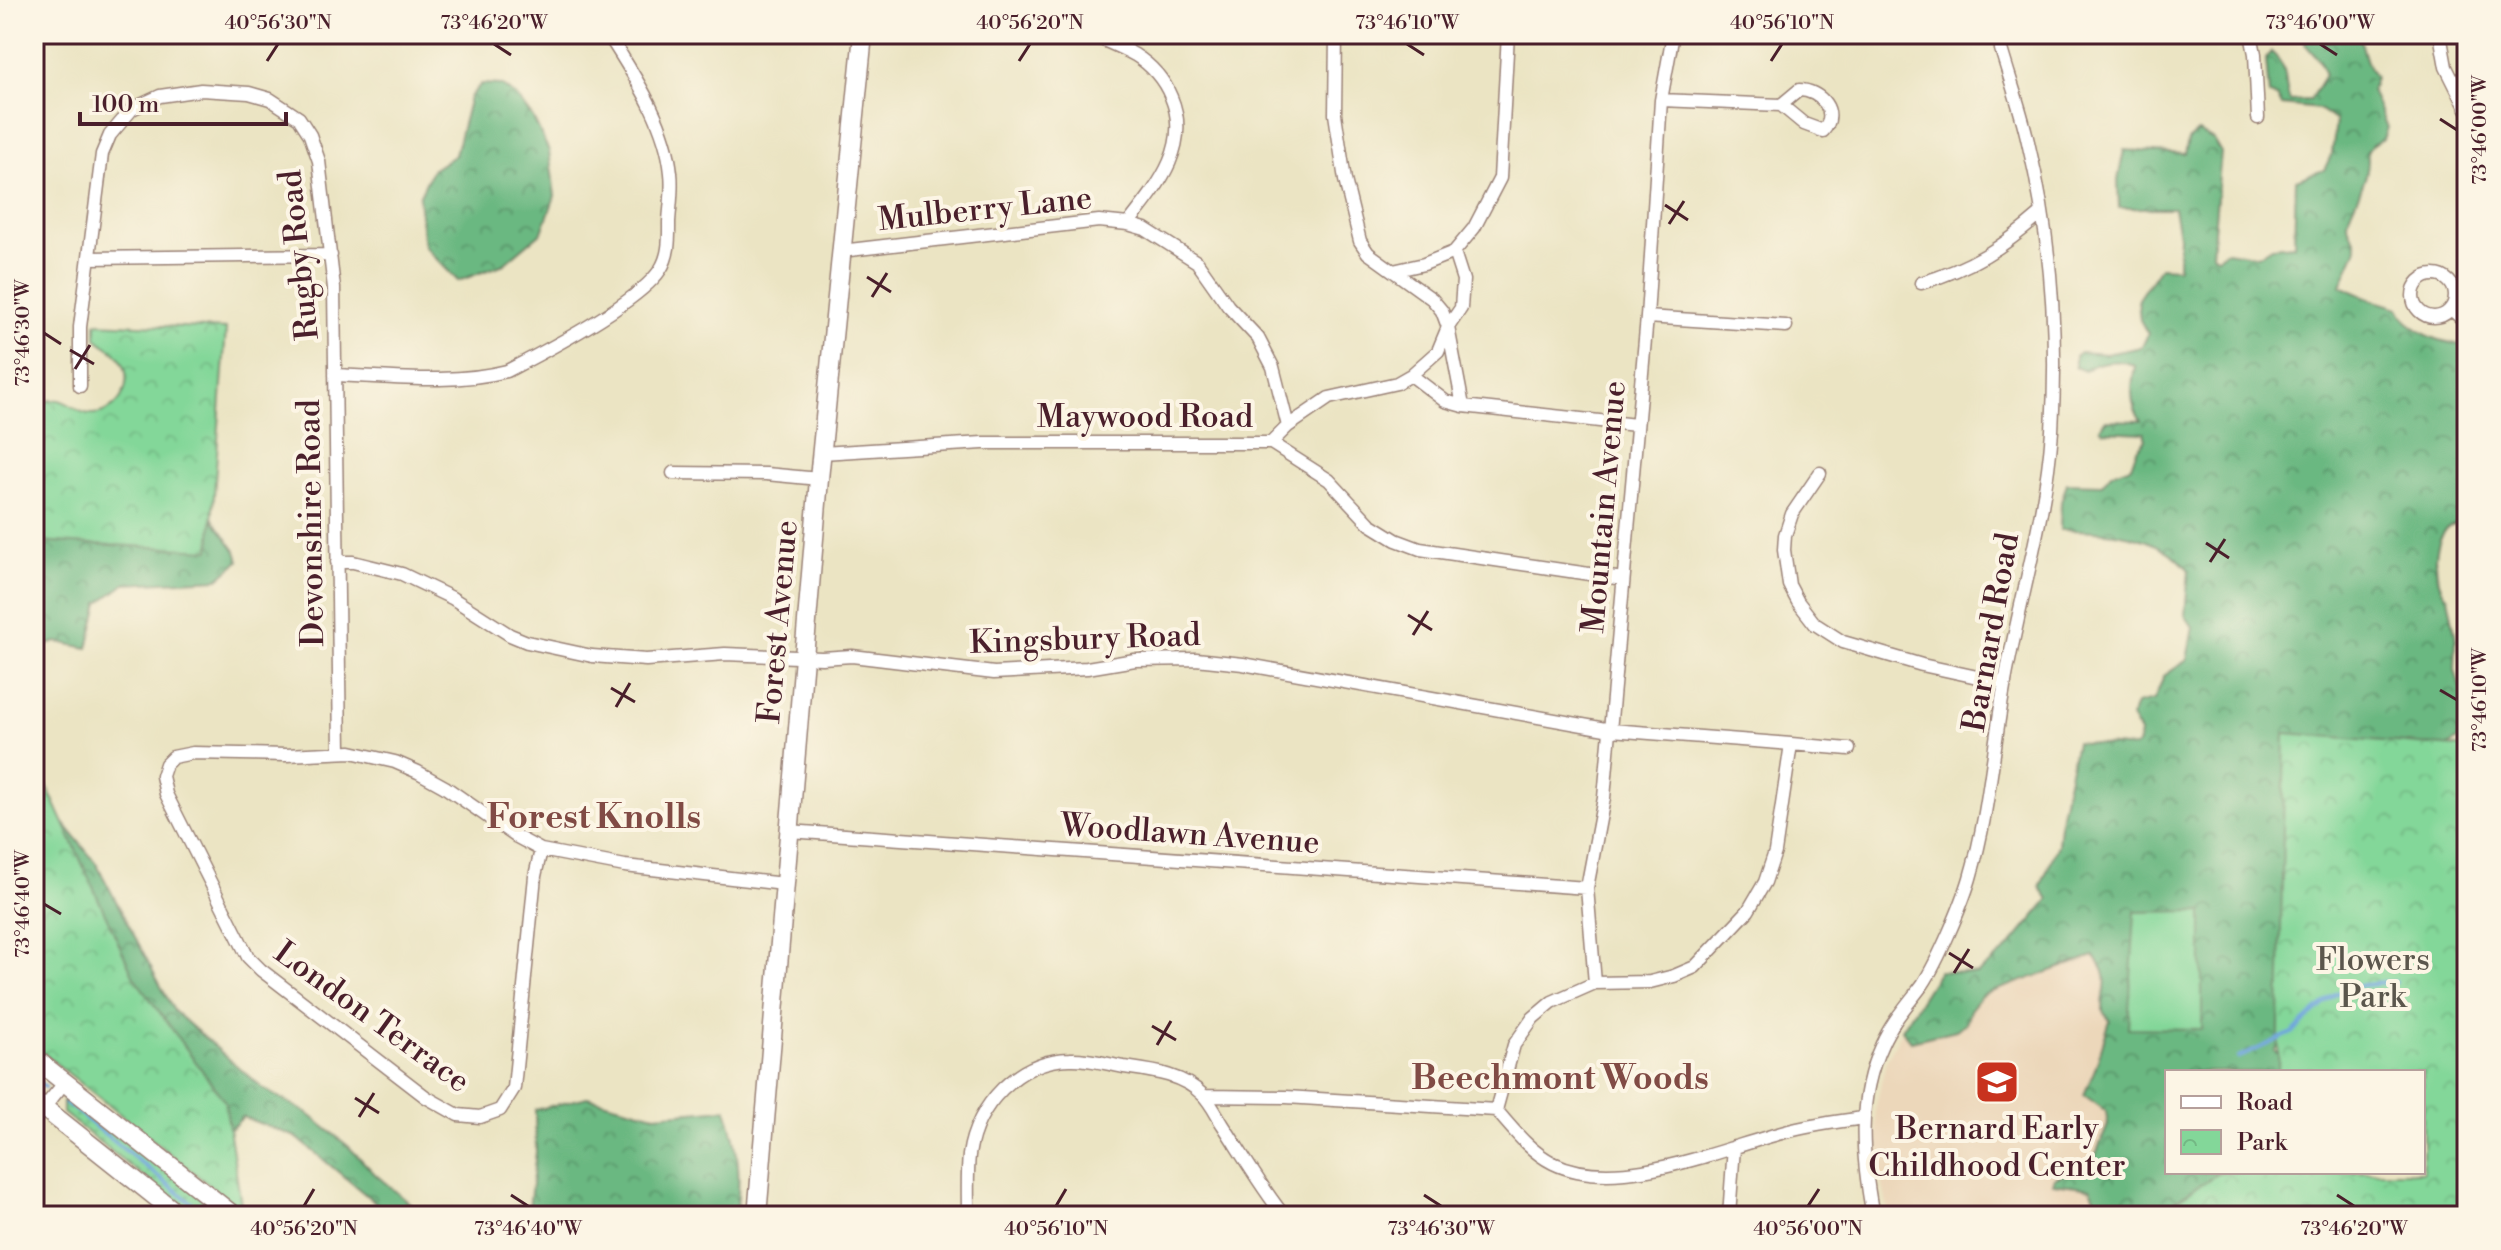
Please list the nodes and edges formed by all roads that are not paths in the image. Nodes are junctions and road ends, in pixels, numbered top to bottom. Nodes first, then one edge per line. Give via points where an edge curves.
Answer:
1 (608, 34) edge
2 (863, 34) edge
3 (1090, 34) edge
4 (1336, 34) edge
5 (1508, 34) edge
6 (1673, 34) edge
7 (2000, 34) edge
8 (2251, 34) edge
9 (2440, 34) edge
10 (1661, 100) junction
11 (1781, 105) dead end
12 (2467, 109) edge
13 (2258, 118) dead end
14 (2041, 214) junction
15 (1128, 224) junction
16 (841, 251) junction
17 (1454, 252) junction
18 (331, 255) junction
19 (89, 258) junction
20 (1393, 271) junction
21 (1921, 283) dead end
22 (2452, 310) dead end
23 (1647, 317) junction
24 (2467, 323) edge
25 (1786, 326) dead end
26 (1448, 327) junction
27 (335, 375) junction
28 (1411, 375) junction
29 (80, 386) dead end
30 (1463, 406) junction
31 (1636, 425) junction
32 (1288, 426) junction
33 (1271, 443) junction
34 (822, 453) junction
35 (673, 473) dead end
36 (1820, 473) dead end
37 (819, 479) junction
38 (337, 562) junction
39 (1623, 579) junction
40 (805, 658) junction
41 (2005, 683) junction
42 (1611, 730) junction
43 (1791, 744) junction
44 (1849, 749) dead end
45 (340, 751) junction
46 (789, 831) junction
47 (541, 850) junction
48 (784, 884) junction
49 (1587, 888) junction
50 (1595, 983) junction
51 (34, 1058) edge
52 (65, 1082) junction
53 (1204, 1096) junction
54 (37, 1109) edge
55 (1496, 1110) junction
56 (1863, 1118) junction
57 (1734, 1147) junction
58 (762, 1214) edge
59 (180, 1216) edge
60 (234, 1216) edge
61 (968, 1216) edge
62 (1284, 1216) edge
63 (1729, 1216) edge
64 (1873, 1216) edge

1 - 27 street, Devonshire Road via 660,126 668,155 668,252 661,268 616,307 507,371 423,378
2 - 16 street, Forest Avenue
3 - 15 street via 1137,56 1157,73 1176,109 1174,155
4 - 20 street via 1335,114 1345,180 1360,241
5 - 17 street via 1500,178 1474,228
6 - 10 street, Mountain Avenue
7 - 14 street, Barnard Road
8 - 13 street
9 - 12 street via 2446,67
10 - 11 street
10 - 23 street, Mountain Avenue
14 - 21 street via 1995,252
14 - 41 street, Barnard Road via 2054,318 2051,433
15 - 16 street, Mulberry Lane via 1083,222
15 - 32 street, Mulberry Lane via 1197,262 1258,338 1273,367
16 - 34 street, Forest Avenue
17 - 20 street
17 - 26 street via 1463,280 1461,308
18 - 19 street
18 - 19 street, Rugby Road via 319,161 299,118 270,99 201,90 160,96 132,109 110,135 102,154
18 - 27 street, Rugby Road
19 - 29 street, Rugby Road via 80,327
20 - 26 street via 1432,299
22 - 24 street
23 - 25 street
23 - 31 street, Mountain Avenue
26 - 28 street via 1438,351
26 - 30 street
27 - 38 street, Devonshire Road
28 - 30 street via 1445,401
28 - 32 street via 1329,398
30 - 31 street
31 - 39 street, Mountain Avenue
32 - 33 street
33 - 34 street, Maywood Road via 983,443
33 - 39 street, Maywood Road via 1329,480 1370,524 1408,545
34 - 37 street, Forest Avenue
35 - 37 street
36 - 41 street via 1792,514 1784,550 1789,585 1815,624 1843,642
37 - 40 street, Forest Avenue
38 - 40 street, Kingsbury Road via 402,574 519,639 592,656
38 - 45 street, Devonshire Road
39 - 42 street, Mountain Avenue
40 - 42 street, Kingsbury Road via 852,656 994,673 1196,659
40 - 46 street, Forest Avenue
41 - 56 street, Barnard Road via 1987,808 1970,879 1925,980 1882,1042
42 - 43 street, Kingsbury Road
42 - 49 street, Mountain Avenue
43 - 44 street, Kingsbury Road
43 - 50 street via 1775,852 1748,911 1695,967 1650,982
45 - 47 street via 418,772
45 - 47 street, London Terrace via 193,753 173,757 162,776 166,794 248,957 309,1009 458,1115 480,1117 500,1110 514,1088
46 - 48 street, Forest Avenue
46 - 49 street, Woodlawn Avenue
47 - 48 street via 625,866
48 - 58 street, Forest Avenue
49 - 50 street, Mountain Avenue
50 - 55 street via 1552,1002 1522,1033 1507,1061
51 - 52 street
52 - 54 street
52 - 60 street
53 - 55 street
53 - 61 street via 1184,1080 1093,1060 1069,1058 1019,1075 988,1104 973,1135
53 - 62 street
54 - 59 street
55 - 57 street via 1538,1154 1583,1172 1675,1165
56 - 57 street via 1817,1124
56 - 64 street, Barnard Road
57 - 63 street

